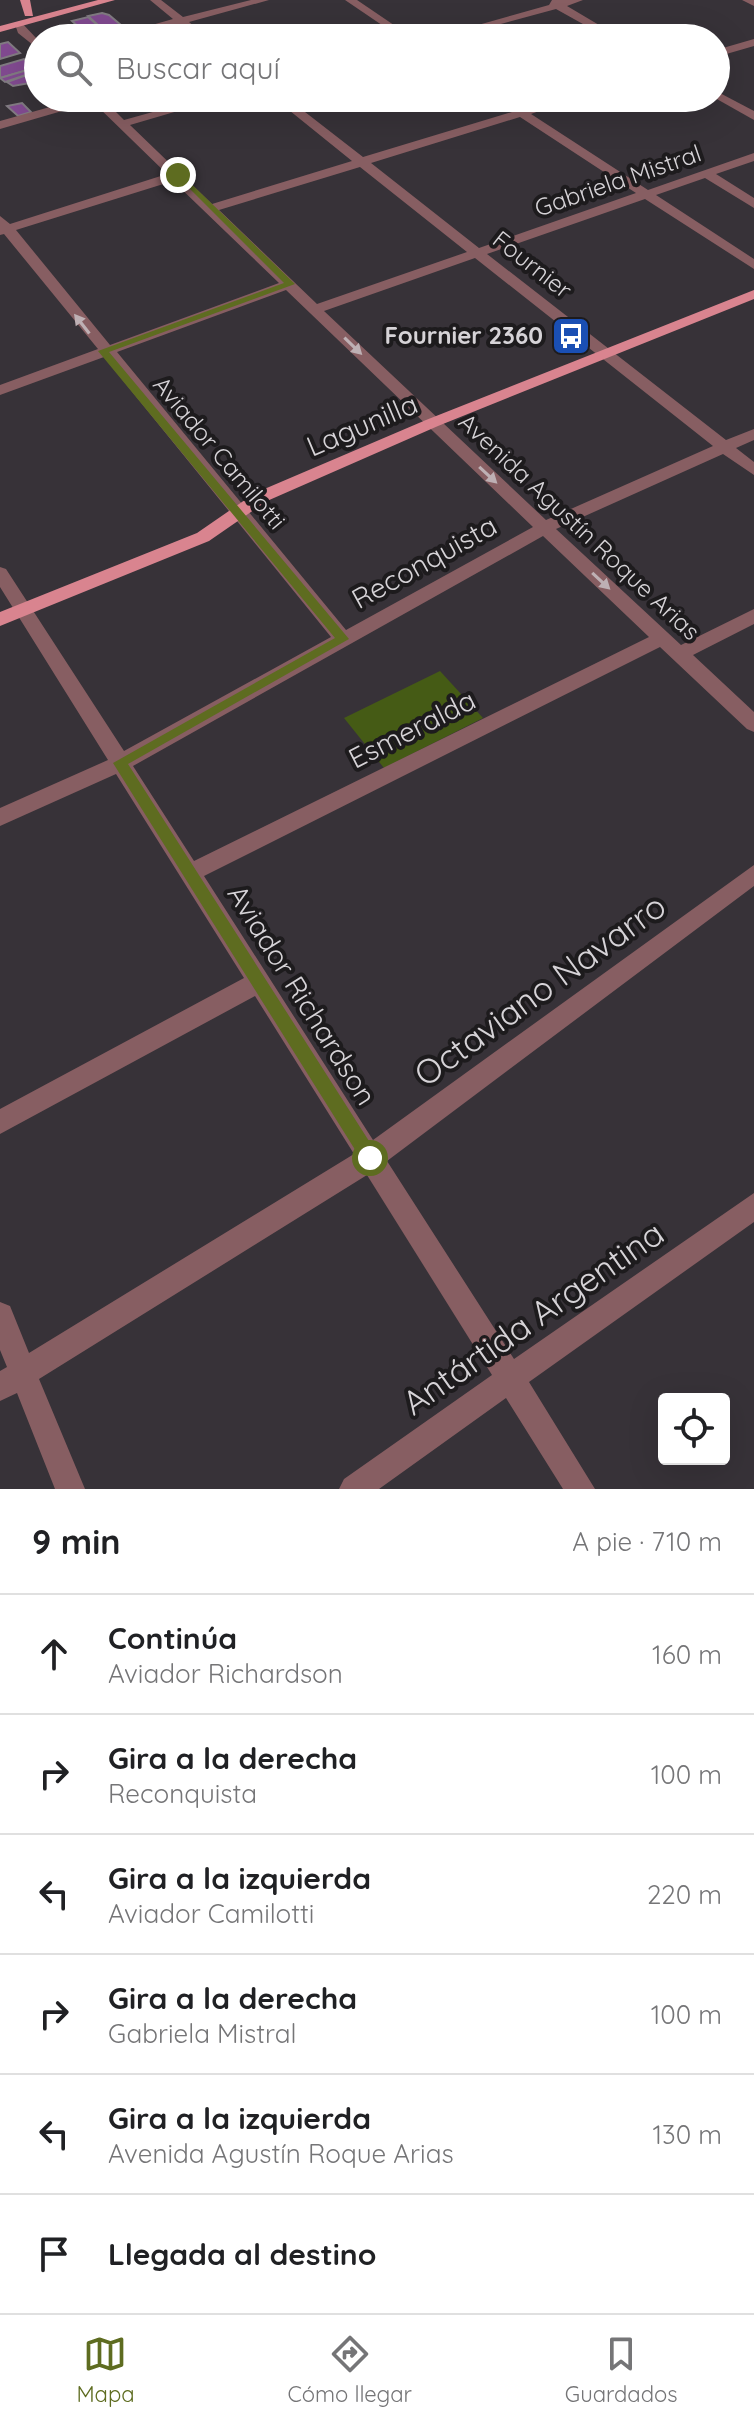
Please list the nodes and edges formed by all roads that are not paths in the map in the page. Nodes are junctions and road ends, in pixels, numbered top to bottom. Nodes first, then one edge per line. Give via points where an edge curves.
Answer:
1 (25, 0) edge
2 (81, 0) edge
3 (110, 0) edge
4 (155, 0) edge
5 (264, 0) edge
6 (350, 0) edge
7 (578, 0) edge
8 (748, 0) edge
9 (553, 3) edge
10 (754, 3) edge
11 (29, 14) junction
12 (181, 20) junction
13 (0, 21) edge
14 (20, 24) junction
15 (165, 24) edge
16 (186, 24) edge
17 (387, 24) edge
18 (483, 24) edge
19 (591, 24) edge
20 (0, 29) edge
21 (24, 33) edge
22 (754, 42) edge
23 (730, 50) edge
24 (730, 102) edge
25 (46, 112) edge
26 (110, 112) edge
27 (165, 112) edge
28 (298, 112) edge
29 (524, 112) edge
30 (521, 113) junction
31 (754, 116) edge
32 (122, 124) junction
33 (0, 125) edge
34 (752, 160) edge
35 (361, 161) junction
36 (707, 174) junction
37 (178, 175) junction
38 (646, 195) junction
39 (754, 204) edge
40 (212, 208) junction
41 (2, 226) edge
42 (477, 253) junction
43 (754, 265) edge
44 (290, 284) junction
45 (754, 294) edge
46 (315, 309) junction
47 (103, 351) junction
48 (605, 353) junction
49 (0, 390) edge
50 (432, 423) junction
51 (754, 434) edge
52 (725, 447) junction
53 (754, 470) edge
54 (238, 514) junction
55 (544, 528) junction
56 (0, 573) edge
57 (23, 610) junction
58 (754, 616) edge
59 (0, 619) edge
60 (662, 638) junction
61 (343, 639) junction
62 (679, 654) junction
63 (754, 724) edge
64 (120, 763) junction
65 (0, 817) edge
66 (190, 873) junction
67 (754, 874) edge
68 (259, 982) junction
69 (0, 1122) edge
70 (370, 1158) junction
71 (754, 1206) edge
72 (0, 1316) edge
73 (510, 1378) junction
74 (12, 1380) edge
75 (70, 1489) edge
76 (354, 1489) edge
77 (580, 1489) edge

1 - 11 main road
2 - 11 main road
3 - 14 main road
4 - 12 street
5 - 12 street
6 - 17 street
7 - 9 street
8 - 10 street
9 - 18 street
9 - 19 street
11 - 13 main road
11 - 14 main road
12 - 15 street
12 - 16 street
14 - 20 main road
14 - 21 street
22 - 23 street
24 - 31 street
25 - 33 street
26 - 32 street, Avenida Agustín Roque Arias
27 - 32 street
28 - 35 street, Fournier
29 - 30 street
30 - 35 street
30 - 38 street
32 - 37 street, Avenida Agustín Roque Arias
34 - 36 street, Gabriela Mistral
35 - 40 street
35 - 42 street, Fournier
36 - 38 street, Gabriela Mistral
36 - 39 street
37 - 40 street, Avenida Agustín Roque Arias
37 - 41 street
38 - 42 street, Gabriela Mistral
38 - 43 street
40 - 44 street, Avenida Agustín Roque Arias
47 -> 41 street, Aviador Camilotti
42 - 46 street, Gabriela Mistral
42 - 48 street, Fournier
44 - 46 street, Avenida Agustín Roque Arias
44 - 47 street
45 - 48 main road, Lagunilla
46 -> 50 street, Avenida Agustín Roque Arias
47 - 49 street
47 - 54 street, Aviador Camilotti
48 - 50 main road, Lagunilla
48 - 52 street, Fournier
50 - 54 main road, Lagunilla via 261,497
50 -> 55 street, Avenida Agustín Roque Arias
51 - 52 street, Reconquista
52 - 53 street, Fournier
52 - 55 street, Reconquista
54 - 57 main road, Lagunilla via 203,537
54 - 61 street, Aviador Camilotti
55 -> 60 street, Avenida Agustín Roque Arias
55 - 61 street, Reconquista
56 - 57 street, Aviador Richardson
57 - 59 main road, Lagunilla
57 - 64 street, Aviador Richardson
58 - 62 street
60 - 62 street, Avenida Agustín Roque Arias
60 - 66 street, Esmeralda
61 - 64 street, Reconquista
62 - 63 street, Avenida Agustín Roque Arias
64 - 65 street, Reconquista
64 - 66 street, Aviador Richardson
66 - 68 street, Aviador Richardson
67 - 70 street, Octaviano Navarro
68 - 69 street
68 - 70 street, Aviador Richardson
70 - 73 street, Aviador Richardson
70 - 74 street, Octaviano Navarro
71 - 73 street, Antártida Argentina
72 - 74 street
73 - 76 street, Antártida Argentina
73 - 77 street, Aviador Richardson
74 - 75 street

